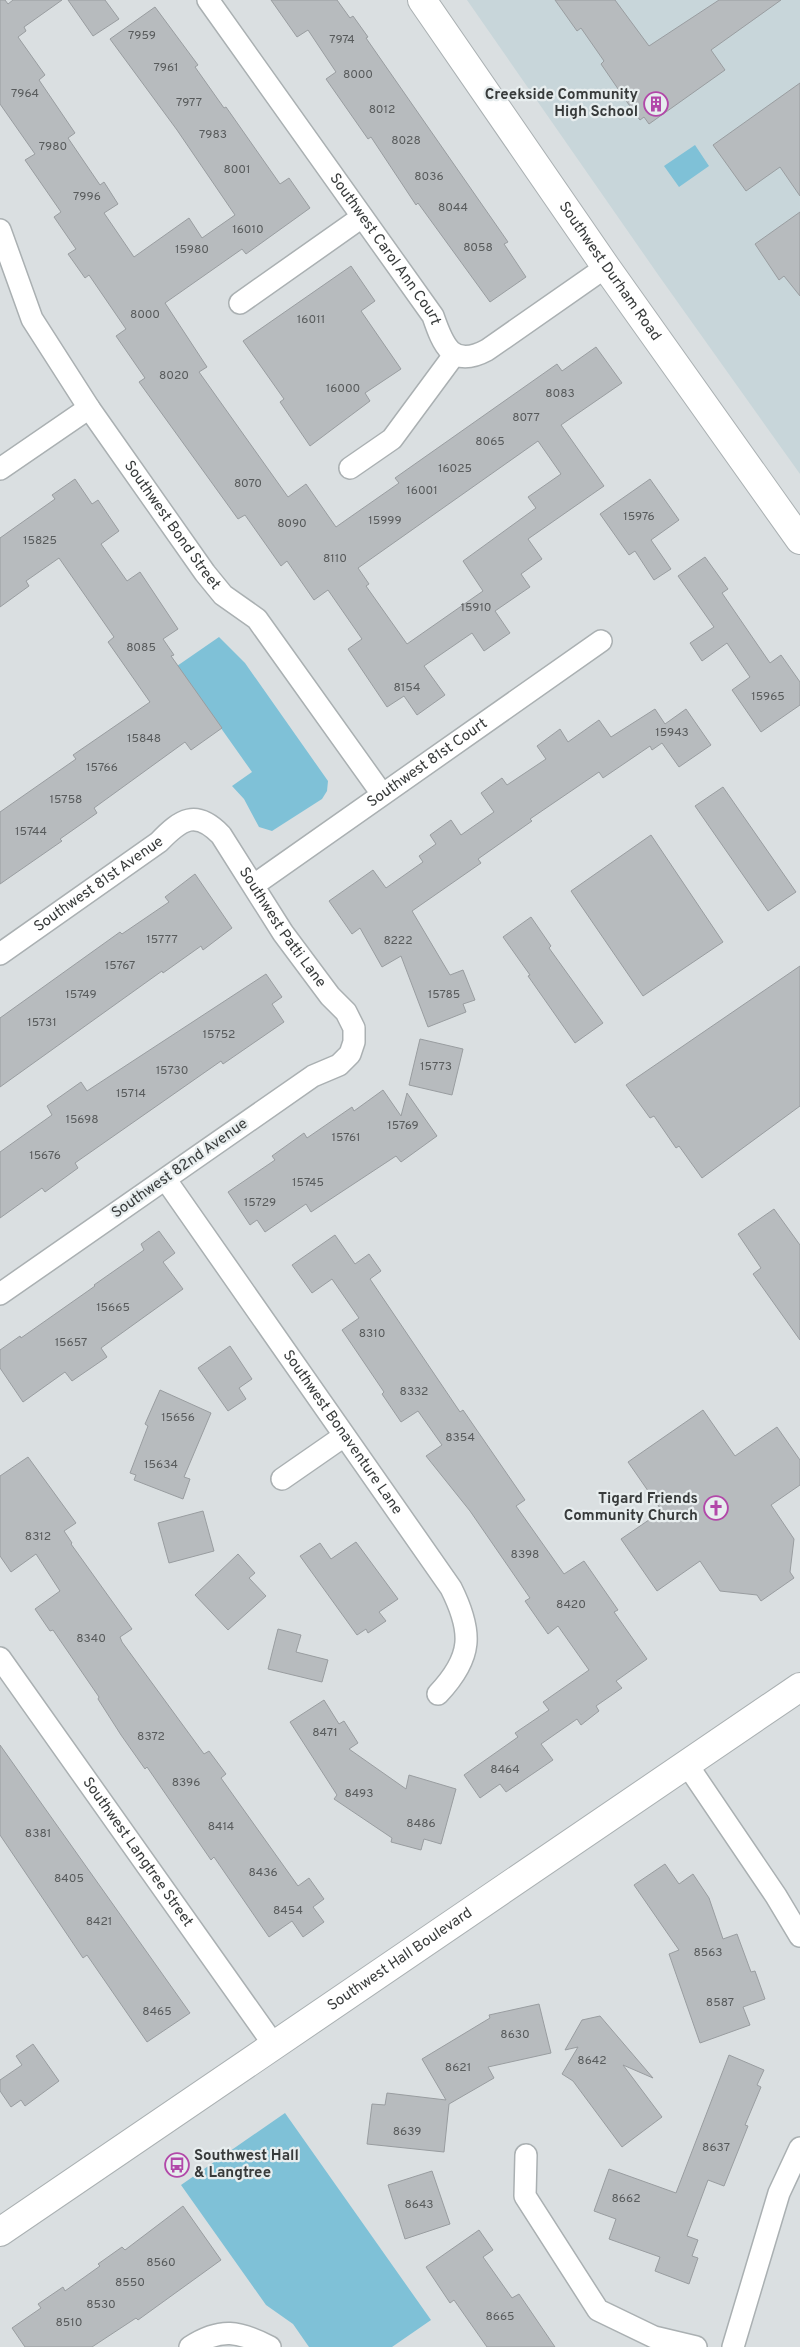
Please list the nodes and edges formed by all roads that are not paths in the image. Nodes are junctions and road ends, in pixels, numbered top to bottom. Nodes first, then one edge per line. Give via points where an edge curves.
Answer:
1 (208, 0) edge
2 (422, 0) edge
3 (362, 217) junction
4 (0, 230) edge
5 (606, 267) junction
6 (240, 304) dead end
7 (454, 355) junction
8 (89, 408) junction
9 (350, 468) dead end
10 (0, 469) edge
11 (800, 540) edge
12 (601, 641) dead end
13 (382, 794) junction
14 (200, 820) joint
15 (254, 885) junction
16 (0, 954) edge
17 (354, 1042) joint
18 (166, 1180) junction
19 (0, 1294) edge
20 (344, 1436) junction
21 (282, 1479) dead end
22 (1, 1662) edge
23 (800, 1687) edge
24 (438, 1694) dead end
25 (686, 1763) junction
26 (800, 1936) edge
27 (274, 2044) junction
28 (800, 2148) edge
29 (526, 2155) dead end
30 (0, 2232) edge
31 (190, 2347) edge
32 (270, 2347) edge
33 (696, 2347) edge
34 (733, 2347) edge

1 - 3 street, Southwest Carol Ann Court
2 - 5 main road, Southwest Durham Road
3 - 6 street
3 - 7 street, Southwest Carol Ann Court via 433,316 443,344
4 - 8 street, Southwest Bond Street via 32,319
5 - 7 street via 486,350 473,357
5 - 11 main road, Southwest Durham Road
7 - 9 street via 392,439
8 - 10 street
8 - 13 street, Southwest Bond Street via 205,573 224,595 257,619
12 - 13 street, Southwest 81st Court
13 - 15 street, Southwest 81st Court
14 - 15 street, Southwest Patti Lane via 210,824 220,835
14 - 16 street, Southwest 81st Avenue via 186,820 174,827 160,842
15 - 17 street, Southwest Patti Lane via 283,933 330,996 346,1012 354,1028
17 - 18 street, Southwest 82nd Avenue via 350,1054 339,1065 313,1076
18 - 19 street, Southwest 82nd Avenue
18 - 20 street, Southwest Bonaventure Lane
20 - 21 street
20 - 24 street, Southwest Bonaventure Lane via 451,1588 461,1609 467,1627 467,1646 453,1678
22 - 27 street, Southwest Langtree Street
23 - 25 main road, Southwest Hall Boulevard
25 - 26 street
25 - 27 main road, Southwest Hall Boulevard
27 - 30 main road, Southwest Hall Boulevard
28 - 34 street via 779,2194
29 - 33 street via 524,2196 598,2310 654,2337
31 - 32 street via 204,2339 231,2333 249,2336

